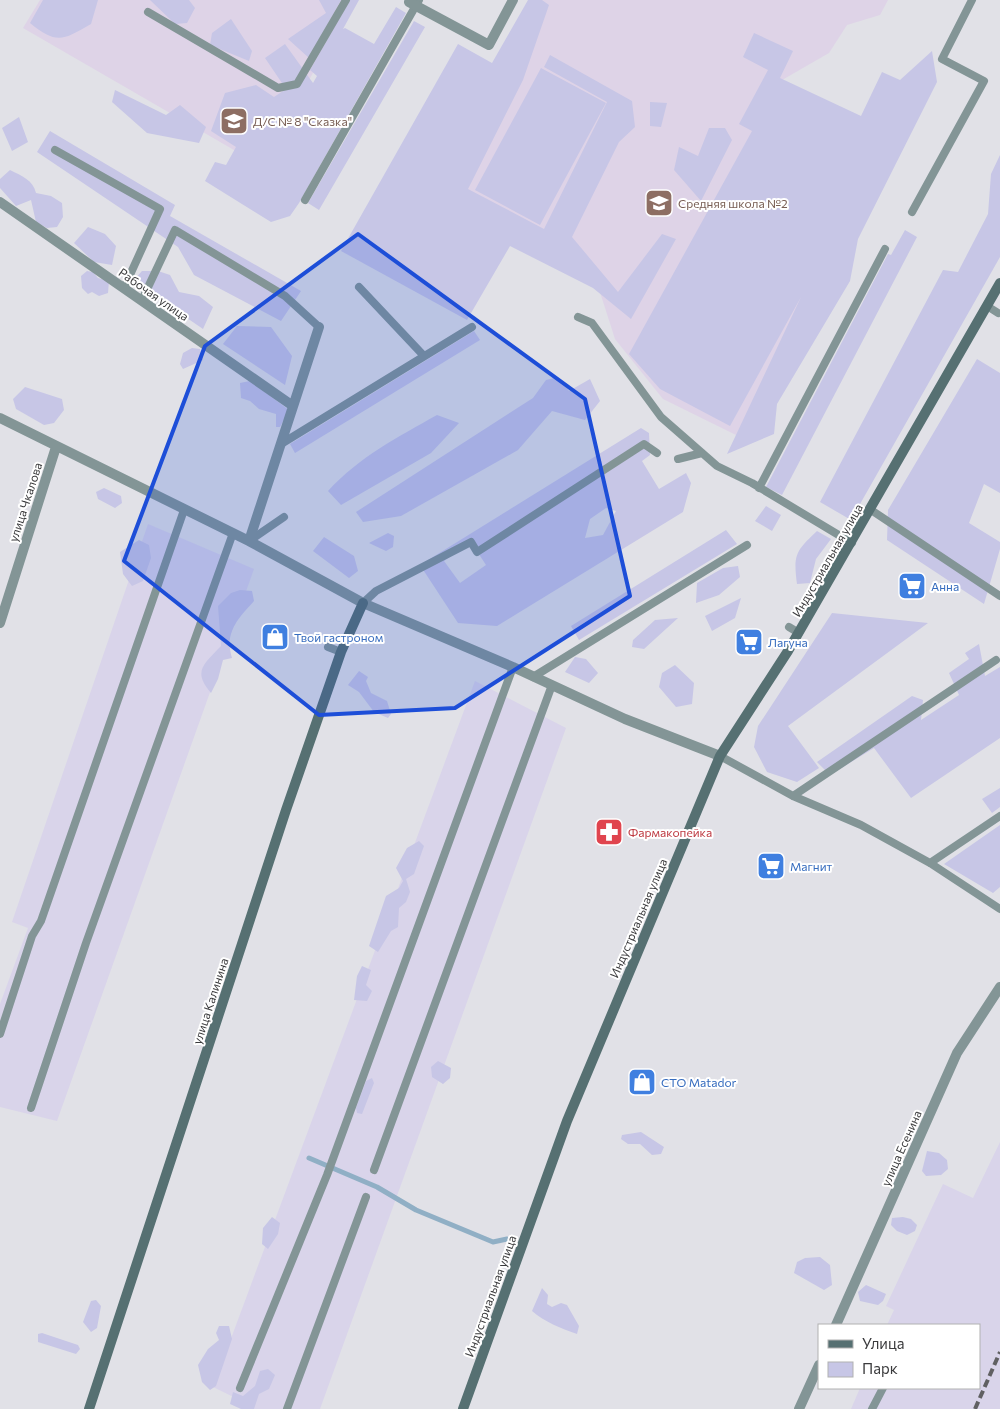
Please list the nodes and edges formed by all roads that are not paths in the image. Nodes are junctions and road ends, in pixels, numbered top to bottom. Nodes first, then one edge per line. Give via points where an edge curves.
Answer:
1 (346, 0) edge
2 (513, 0) edge
3 (972, 0) edge
4 (415, 2) edge
5 (148, 12) dead end
6 (55, 150) dead end
7 (305, 200) dead end
8 (0, 202) edge
9 (912, 212) dead end
10 (884, 249) dead end
11 (1000, 283) edge
12 (359, 287) dead end
13 (124, 288) junction
14 (142, 300) junction
15 (987, 306) junction
16 (998, 313) dead end
17 (578, 317) dead end
18 (319, 327) joint
19 (472, 327) dead end
20 (424, 356) junction
21 (293, 406) junction
22 (0, 418) edge
23 (280, 444) junction
24 (56, 447) junction
25 (657, 453) dead end
26 (702, 453) junction
27 (678, 459) dead end
28 (759, 488) junction
29 (184, 510) junction
30 (871, 510) junction
31 (284, 517) dead end
32 (233, 533) junction
33 (249, 541) junction
34 (852, 543) junction
35 (747, 545) dead end
36 (1000, 596) edge
37 (364, 603) junction
38 (0, 623) edge
39 (789, 627) dead end
40 (799, 633) junction
41 (328, 647) dead end
42 (341, 652) junction
43 (996, 660) dead end
44 (513, 667) junction
45 (533, 677) junction
46 (552, 685) junction
47 (720, 756) junction
48 (793, 796) junction
49 (1000, 816) edge
50 (930, 863) junction
51 (1000, 909) edge
52 (1000, 987) edge
53 (0, 1034) edge
54 (31, 1108) dead end
55 (374, 1170) dead end
56 (366, 1197) dead end
57 (836, 1324) edge
58 (818, 1367) edge
59 (240, 1388) dead end
60 (882, 1389) edge
61 (89, 1409) edge
62 (287, 1409) edge
63 (463, 1409) edge
64 (799, 1409) edge
65 (872, 1409) edge

1 - 5 lane via 297,84 278,88
2 - 4 street via 490,45
3 - 9 lane via 942,59 984,81
4 - 7 lane
6 - 13 lane via 160,209
8 - 13 street, Рабочая улица
10 - 28 lane
11 - 15 street, Индустриальная улица
12 - 20 lane
13 - 14 street, Рабочая улица
14 - 18 lane via 175,230 285,296
14 - 21 street, Рабочая улица
15 - 16 lane
15 - 30 street, Индустриальная улица
17 - 26 lane via 592,323 661,417
18 - 21 street
19 - 20 lane
20 - 23 lane
21 - 23 street
22 - 24 street
23 - 33 street
24 - 29 street
24 - 38 street, улица Чкалова
25 - 37 lane via 644,444 477,552 471,542 376,591
26 - 27 lane
26 - 28 lane via 717,466
28 - 34 lane
29 - 32 street
29 - 53 lane
30 - 34 street, Индустриальная улица
30 - 36 lane
31 - 33 lane
32 - 33 street
32 - 54 lane via 86,943
33 - 37 street
34 - 40 street, Индустриальная улица
35 - 45 lane
37 - 42 street, улица Калинина
37 - 44 street
39 - 40 lane
40 - 47 street, Индустриальная улица
41 - 42 lane
42 - 61 street, улица Калинина
43 - 48 lane
44 - 45 street
44 - 59 lane via 327,1175
45 - 46 street
46 - 47 street via 626,719
46 - 55 lane
47 - 48 lane
47 - 63 street, Индустриальная улица via 567,1121
48 - 50 lane via 863,822
49 - 50 lane
50 - 51 lane
52 - 57 street, улица Есенина via 957,1053
56 - 62 lane
58 - 64 street
60 - 65 lane

